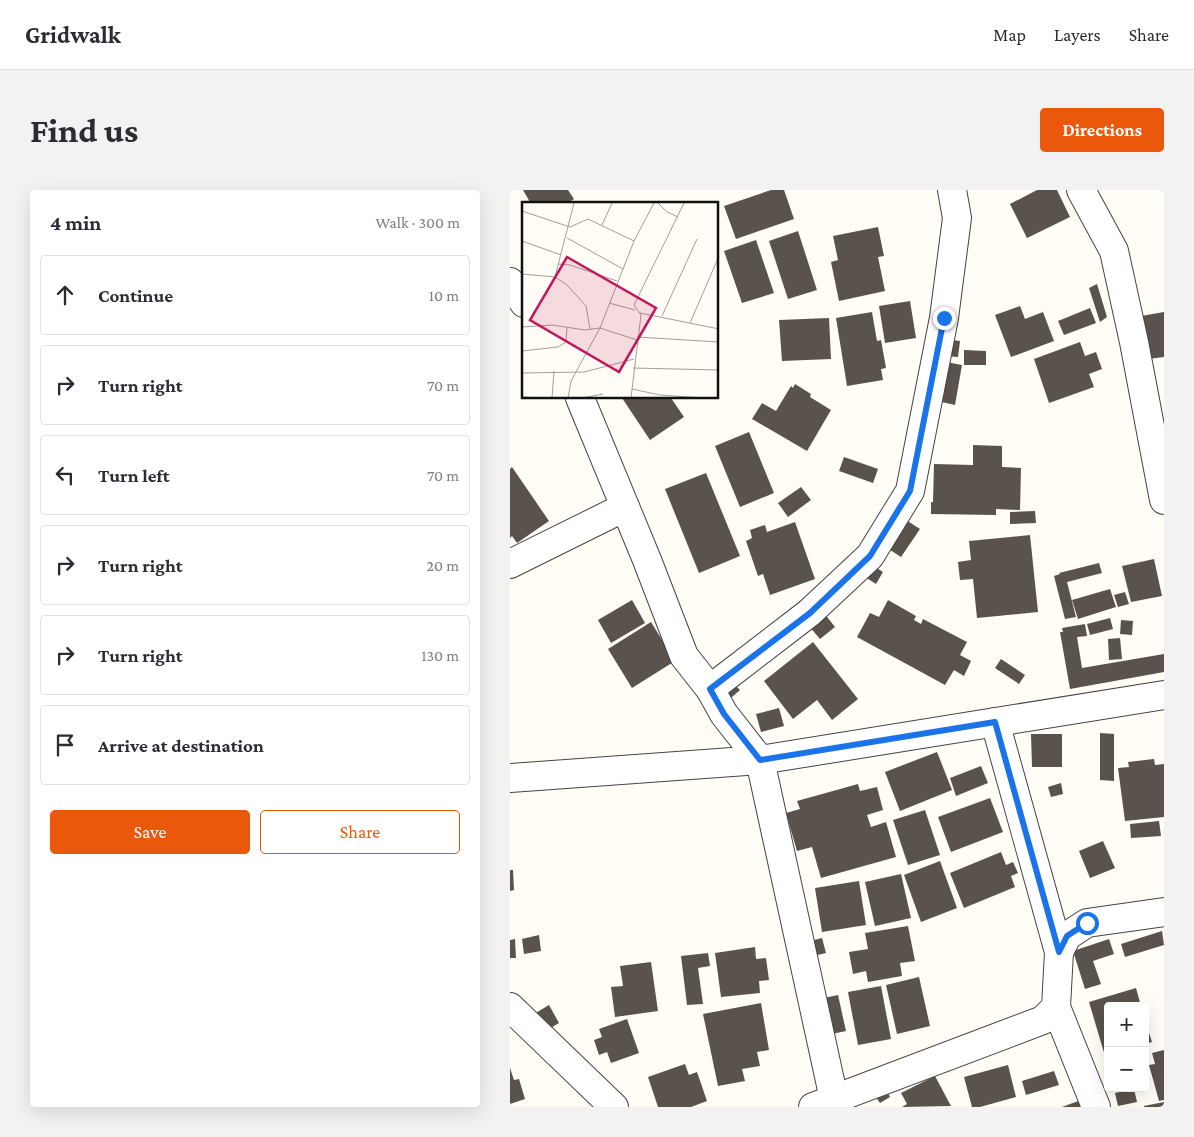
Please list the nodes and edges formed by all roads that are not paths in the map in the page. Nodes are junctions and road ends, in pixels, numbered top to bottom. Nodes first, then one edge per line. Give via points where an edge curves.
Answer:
1 (1081, 190) edge
2 (959, 192) edge
3 (510, 282) edge
4 (522, 300) edge
5 (580, 399) edge
6 (1164, 500) edge
7 (626, 507) junction
8 (510, 564) edge
9 (710, 689) junction
10 (1164, 695) edge
11 (995, 722) junction
12 (760, 760) junction
13 (510, 778) edge
14 (1164, 912) edge
15 (1059, 952) junction
16 (510, 1007) edge
17 (1056, 1007) junction
18 (864, 1098) edge
19 (823, 1103) edge
20 (614, 1107) edge
21 (1096, 1107) edge

1 - 6 street via 1114,251
2 - 9 street via 944,318 910,491 870,556 810,613
3 - 4 street
5 - 7 street
7 - 8 street
7 - 9 street via 684,656
9 - 12 street via 724,714
10 - 11 street
11 - 12 street
11 - 15 street
12 - 13 street
12 - 19 street
14 - 15 street via 1087,923 1067,936
15 - 17 street
16 - 20 street
17 - 18 street via 1043,1020
17 - 21 street
18 - 19 street

